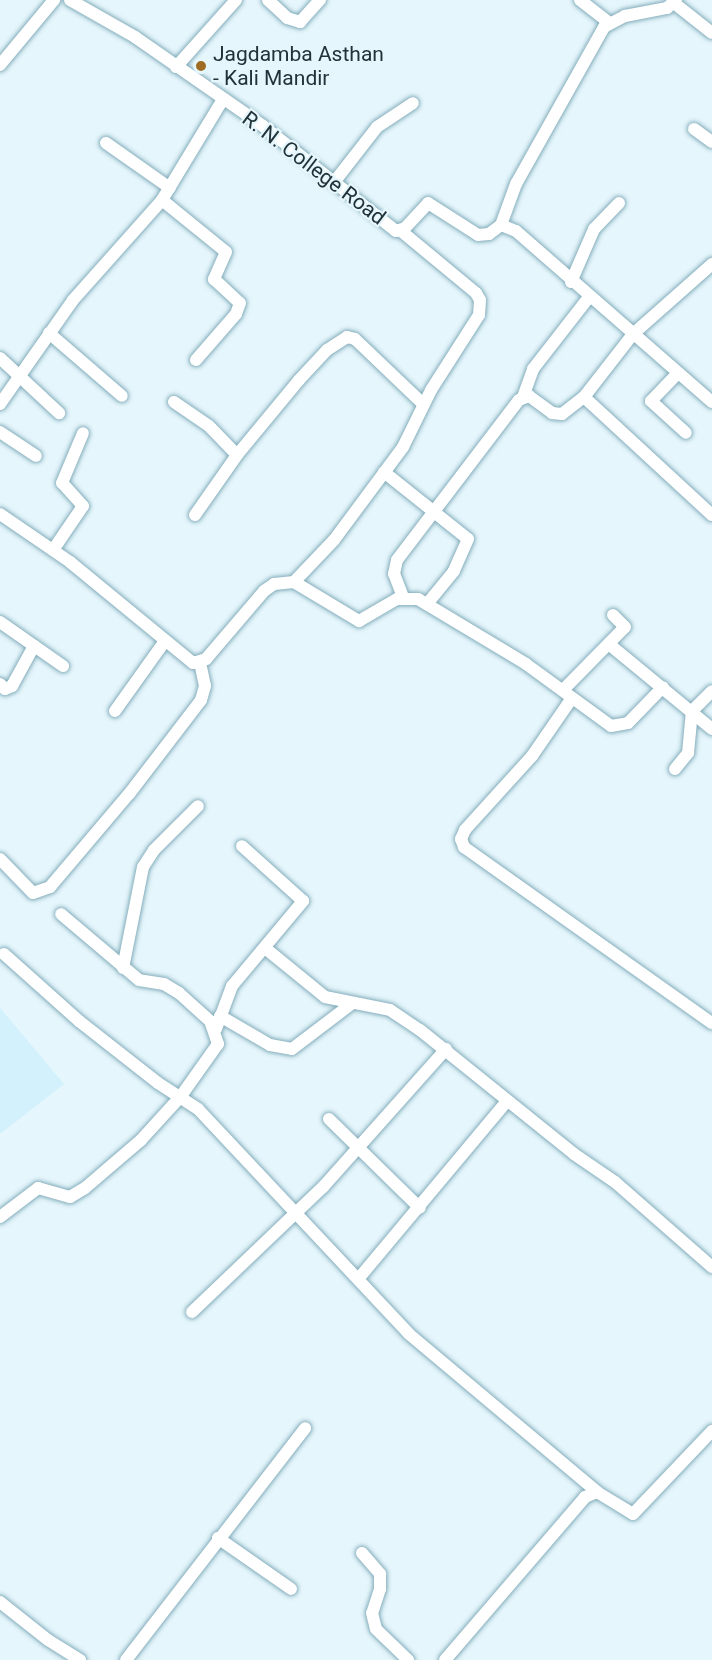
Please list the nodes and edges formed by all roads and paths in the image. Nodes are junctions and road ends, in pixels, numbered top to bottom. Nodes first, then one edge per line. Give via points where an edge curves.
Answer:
1 (54, 0) edge
2 (70, 0) edge
3 (236, 0) edge
4 (268, 0) edge
5 (320, 0) edge
6 (580, 0) edge
7 (675, 1) edge
8 (609, 23) junction
9 (712, 33) edge
10 (0, 65) edge
11 (176, 67) junction
12 (222, 100) junction
13 (412, 103) dead end
14 (694, 129) dead end
15 (712, 142) edge
16 (106, 143) dead end
17 (335, 181) junction
18 (170, 188) junction
19 (162, 200) junction
20 (619, 203) dead end
21 (501, 225) junction
22 (401, 231) junction
23 (712, 264) edge
24 (571, 282) junction
25 (589, 297) junction
26 (49, 333) junction
27 (633, 334) junction
28 (0, 358) edge
29 (196, 360) dead end
30 (678, 373) junction
31 (19, 376) junction
32 (122, 396) dead end
33 (523, 396) junction
34 (584, 397) junction
35 (174, 402) dead end
36 (712, 402) edge
37 (0, 404) edge
38 (423, 404) junction
39 (59, 413) dead end
40 (0, 432) edge
41 (83, 433) dead end
42 (686, 433) dead end
43 (237, 455) junction
44 (36, 456) dead end
45 (384, 472) junction
46 (432, 512) junction
47 (0, 514) edge
48 (195, 515) dead end
49 (712, 515) edge
50 (53, 550) junction
51 (294, 582) junction
52 (403, 597) junction
53 (427, 604) junction
54 (613, 615) dead end
55 (0, 622) edge
56 (165, 641) junction
57 (610, 645) junction
58 (34, 646) junction
59 (200, 663) junction
60 (63, 666) dead end
61 (0, 684) edge
62 (663, 687) junction
63 (712, 691) edge
64 (568, 694) junction
65 (116, 711) dead end
66 (692, 711) junction
67 (712, 729) edge
68 (675, 769) dead end
69 (198, 806) dead end
70 (242, 846) dead end
71 (0, 859) edge
72 (61, 914) dead end
73 (265, 948) junction
74 (4, 954) dead end
75 (123, 968) junction
76 (351, 1004) junction
77 (220, 1016) junction
78 (712, 1023) edge
79 (216, 1029) junction
80 (446, 1049) junction
81 (181, 1096) junction
82 (507, 1101) junction
83 (329, 1119) dead end
84 (358, 1146) junction
85 (420, 1208) junction
86 (295, 1210) junction
87 (0, 1217) edge
88 (710, 1262) edge
89 (359, 1278) junction
90 (192, 1312) dead end
91 (305, 1428) dead end
92 (712, 1431) edge
93 (597, 1492) junction
94 (218, 1538) junction
95 (362, 1553) dead end
96 (291, 1589) dead end
97 (0, 1602) edge
98 (80, 1660) edge
99 (126, 1660) edge
100 (408, 1660) edge
101 (446, 1660) edge

1 - 10 street
2 - 11 street, R. N. College Road
3 - 11 street
4 - 5 street via 287,18 300,22
6 - 8 street
7 - 8 street
7 - 9 street
8 - 21 street via 519,178
11 - 12 street, R. N. College Road
12 - 17 street, R. N. College Road
12 - 18 street
13 - 17 street via 377,127
14 - 15 street
16 - 18 street
17 - 22 street, R. N. College Road
18 - 19 street
19 - 26 street
19 - 29 street via 226,252 214,279 240,303 236,314
20 - 24 street via 594,229
21 - 22 street, R. N. College Road via 489,234 478,235 428,202
21 - 24 street via 524,236
22 - 38 street via 480,300 479,315
23 - 27 street
24 - 25 street
25 - 27 street via 619,317
25 - 33 street via 532,369
26 - 31 street
26 - 32 street
27 - 30 street
27 - 34 street
28 - 31 street
30 - 36 street
30 - 42 street via 651,401
31 - 37 street
31 - 39 street
33 - 34 street via 557,415
33 - 46 street
34 - 49 street
35 - 43 street via 209,426
38 - 43 street via 355,339 347,337 323,354
38 - 45 street via 403,447
40 - 44 street
41 - 50 street via 62,483 83,506
43 - 48 street
45 - 46 street
45 - 51 street via 334,540
46 - 52 street via 394,564
46 - 53 street via 468,539 454,571
47 - 50 street
50 - 56 street
51 - 52 street via 359,621
51 - 59 street via 274,584 264,591
52 - 53 street
53 - 64 street
54 - 57 street via 625,625
55 - 58 street
56 - 59 street via 185,658
56 - 65 street
57 - 62 street
57 - 64 street
58 - 60 street
58 - 61 street via 12,686 5,688
59 - 71 street via 205,686 201,700 129,794 50,887 33,893
62 - 64 street via 628,723 617,726 610,726
62 - 66 street
63 - 66 street
64 - 78 street via 532,756 465,830 461,839 464,847
66 - 67 street
66 - 68 street via 688,753
69 - 75 street via 153,850 143,867
70 - 73 street via 303,901
72 - 75 street
73 - 76 street via 325,997
73 - 77 street via 232,986
74 - 81 street via 79,1021
75 - 79 street via 139,980 172,987
76 - 77 street via 292,1049 270,1045
76 - 80 street via 390,1010
77 - 79 street
79 - 81 street via 215,1052
80 - 82 street
80 - 84 street
81 - 86 street via 198,1108
81 - 87 street via 131,1150 78,1193 70,1197 38,1188
82 - 85 street
82 - 88 street via 615,1182
83 - 84 street
84 - 85 street
84 - 86 street via 322,1187
85 - 89 street
86 - 89 street
86 - 90 street
89 - 93 street via 409,1334
91 - 94 street
92 - 93 street via 633,1514
93 - 101 street via 585,1497
94 - 96 street
94 - 99 street
95 - 100 street via 380,1574 380,1589 372,1613 376,1629
97 - 98 street via 48,1641

